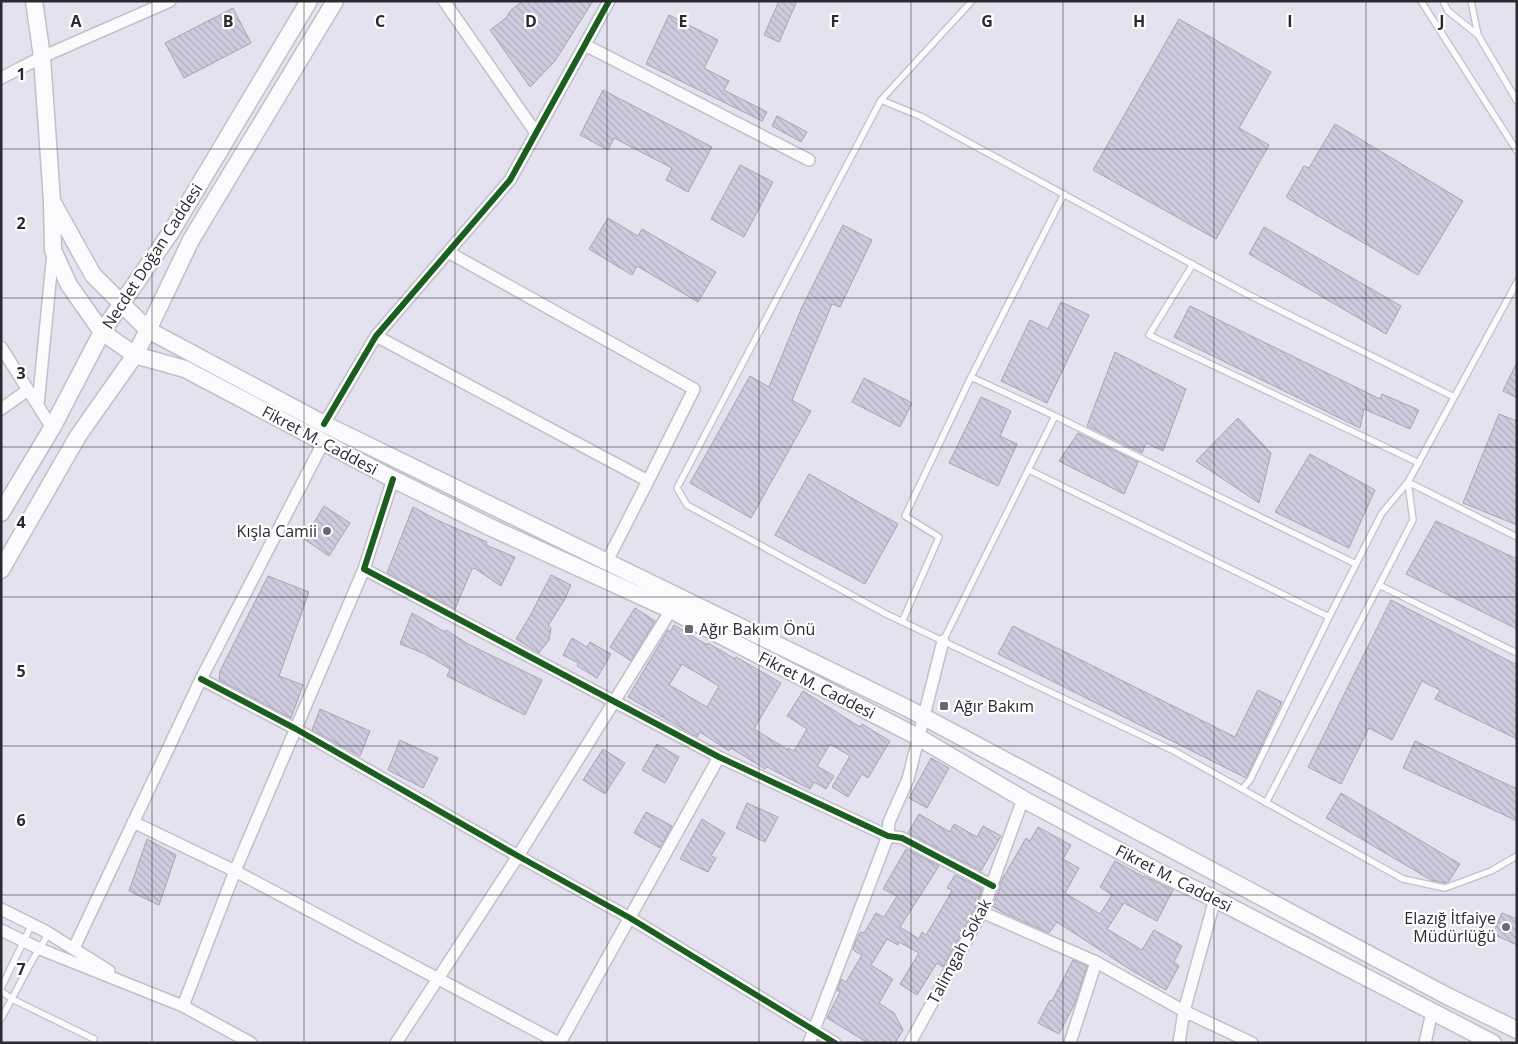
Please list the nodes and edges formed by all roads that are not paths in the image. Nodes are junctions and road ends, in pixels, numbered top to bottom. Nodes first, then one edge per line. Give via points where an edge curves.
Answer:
1 (34, 1) edge
2 (170, 1) edge
3 (309, 1) edge
4 (335, 1) edge
5 (444, 1) edge
6 (609, 1) edge
7 (972, 1) edge
8 (1421, 1) edge
9 (1443, 1) edge
10 (1471, 1) edge
11 (1478, 35) junction
12 (585, 45) junction
13 (42, 57) junction
14 (1, 78) edge
15 (881, 100) junction
16 (1517, 101) edge
17 (536, 133) junction
18 (1517, 151) edge
19 (809, 160) dead end
20 (1064, 194) junction
21 (52, 201) junction
22 (53, 250) junction
23 (448, 252) junction
24 (1193, 264) junction
25 (1517, 282) edge
26 (121, 303) junction
27 (148, 330) junction
28 (102, 332) junction
29 (376, 336) junction
30 (1, 347) edge
31 (135, 355) junction
32 (971, 377) junction
33 (28, 390) junction
34 (1454, 397) junction
35 (38, 406) junction
36 (1, 409) edge
37 (1055, 416) junction
38 (324, 424) junction
39 (52, 428) junction
40 (323, 443) junction
41 (1419, 463) junction
42 (1029, 470) junction
43 (393, 479) junction
44 (648, 481) junction
45 (1408, 482) junction
46 (1, 513) edge
47 (1517, 537) edge
48 (607, 562) junction
49 (1356, 564) junction
50 (364, 569) junction
51 (1, 570) edge
52 (1379, 585) junction
53 (672, 610) junction
54 (1329, 617) junction
55 (902, 622) junction
56 (943, 641) junction
57 (1517, 653) edge
58 (201, 679) junction
59 (614, 700) junction
60 (923, 717) junction
61 (296, 729) junction
62 (918, 737) junction
63 (719, 757) junction
64 (1242, 789) junction
65 (1023, 800) junction
66 (1266, 803) junction
67 (133, 822) junction
68 (888, 836) junction
69 (518, 856) junction
70 (1517, 856) edge
71 (236, 871) junction
72 (993, 886) junction
73 (1215, 899) junction
74 (1, 909) edge
75 (982, 912) junction
76 (630, 918) junction
77 (32, 924) junction
78 (1, 930) edge
79 (49, 933) junction
80 (25, 941) junction
81 (74, 948) junction
82 (40, 949) junction
83 (1096, 962) junction
84 (438, 979) junction
85 (131, 986) junction
86 (1, 990) edge
87 (12, 999) junction
88 (183, 1006) junction
89 (1184, 1011) junction
90 (1432, 1012) junction
91 (1, 1019) edge
92 (1517, 1030) edge
93 (814, 1031) junction
94 (94, 1039) dead end
95 (252, 1043) edge
96 (396, 1043) edge
97 (559, 1043) edge
98 (809, 1043) edge
99 (835, 1043) edge
100 (910, 1043) edge
101 (1070, 1043) edge
102 (1179, 1043) edge
103 (1252, 1043) edge
104 (1425, 1043) edge
105 (1493, 1043) edge

1 - 13 main road, Fikret M. Caddesi
2 - 13 street
3 - 26 main road, Necdet Doğan Caddesi via 171,232
4 - 27 main road via 191,240
5 - 17 street
6 - 12 street
7 - 15 lane
8 - 18 lane
9 - 11 lane via 1448,11
10 - 11 lane
11 - 16 lane
12 - 17 street
12 - 19 street
13 - 14 street
13 - 21 main road, Fikret M. Caddesi
15 - 20 lane via 920,116
15 - 55 lane via 677,488 687,505
17 - 23 street via 510,180
20 - 24 lane
20 - 32 lane
21 - 22 main road, Fikret M. Caddesi
21 - 26 main road via 93,275
22 - 28 main road, Fikret M. Caddesi via 69,285
22 - 35 street
23 - 29 street
23 - 44 street via 694,389
24 - 34 lane
24 - 41 lane via 1149,335
25 - 34 lane
26 - 27 main road
26 - 28 main road, Necdet Doğan Caddesi
27 - 31 main road
27 - 38 main road
28 - 31 main road, Fikret M. Caddesi
28 - 39 main road, Necdet Doğan Caddesi
29 - 38 street
29 - 44 street
30 - 33 street
31 - 40 main road, Fikret M. Caddesi via 184,368
31 - 51 main road via 78,436
32 - 37 lane
32 - 55 lane via 905,516 939,537
33 - 35 street
33 - 36 street
34 - 41 lane
35 - 39 street
37 - 42 lane
37 - 49 lane
38 - 48 main road
39 - 46 main road, Necdet Doğan Caddesi
40 - 43 main road, Fikret M. Caddesi
40 - 58 street
41 - 45 lane
42 - 54 lane
42 - 56 lane
43 - 50 street
43 - 53 main road, Fikret M. Caddesi
44 - 48 street
45 - 47 lane
45 - 49 lane via 1382,513
45 - 52 lane via 1413,520
48 - 60 main road
49 - 54 lane
50 - 59 street
50 - 61 street
52 - 57 lane
52 - 66 lane
53 - 59 street
53 - 62 main road, Fikret M. Caddesi
54 - 64 lane via 1250,780
55 - 56 lane
56 - 60 street
56 - 64 lane via 1174,751
58 - 61 street
58 - 67 street
59 - 63 street
59 - 69 street
60 - 62 street
60 - 92 main road via 1447,996
61 - 69 street
61 - 71 street
62 - 65 main road, Fikret M. Caddesi
62 - 68 street via 908,779 889,822
63 - 68 street
63 - 76 street
64 - 66 lane
65 - 72 street, Talimgah Sokak
65 - 73 main road, Fikret M. Caddesi
66 - 70 lane via 1403,879 1445,888 1491,871
67 - 71 street
67 - 81 street
68 - 72 street via 902,838
68 - 93 street
69 - 76 street
69 - 84 street
71 - 84 street
71 - 88 street
72 - 75 street, Talimgah Sokak
73 - 89 street
73 - 90 main road, Fikret M. Caddesi
74 - 77 street
75 - 83 street
75 - 100 street, Talimgah Sokak
76 - 93 street
76 - 97 street
77 - 79 street
77 - 80 lane
78 - 80 street
79 - 81 street
79 - 82 lane
80 - 82 street
80 - 86 lane
81 - 85 street
82 - 85 street
82 - 87 lane
83 - 89 street
83 - 101 street
84 - 96 street
84 - 97 street
85 - 88 street
86 - 87 lane
87 - 91 lane
87 - 94 lane
88 - 95 street
89 - 102 street
89 - 103 street
90 - 104 street
90 - 105 main road, Fikret M. Caddesi
93 - 98 street
93 - 99 street

